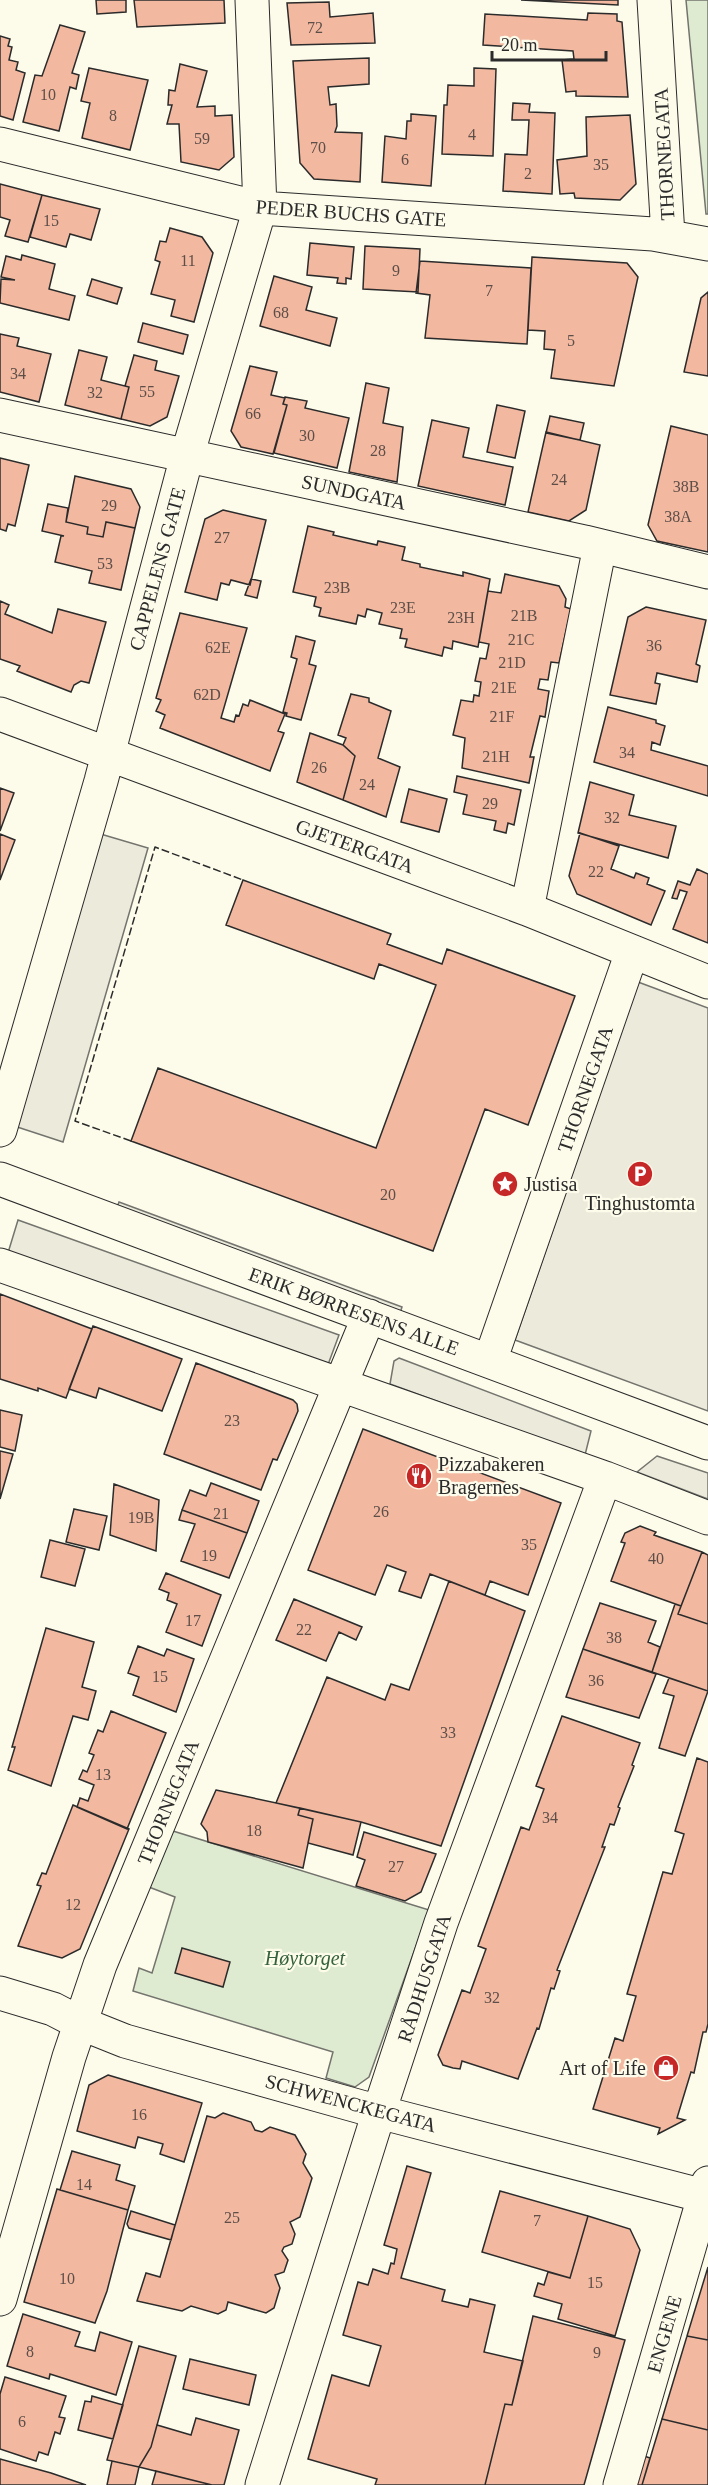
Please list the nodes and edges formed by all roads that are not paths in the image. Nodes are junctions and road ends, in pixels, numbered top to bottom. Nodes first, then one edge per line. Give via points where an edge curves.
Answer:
1 (252, 0) edge
2 (654, 0) edge
3 (0, 144) edge
4 (260, 208) junction
5 (669, 236) junction
6 (708, 244) edge
7 (0, 415) edge
8 (188, 456) junction
9 (600, 546) junction
10 (708, 572) edge
11 (0, 714) edge
12 (108, 754) junction
13 (527, 909) junction
14 (632, 952) junction
15 (708, 982) edge
16 (0, 1130) edge
17 (0, 1179) edge
18 (0, 1265) edge
19 (369, 1316) junction
20 (490, 1361) junction
21 (342, 1384) junction
22 (708, 1443) edge
23 (605, 1478) junction
24 (708, 1518) edge
25 (0, 1993) edge
26 (80, 2023) junction
27 (379, 2112) junction
28 (707, 2192) edge
29 (0, 2299) edge
30 (262, 2485) edge
31 (620, 2485) edge

1 - 4 street, CAPPELENS GATE
2 - 5 street, THORNEGATA
3 - 4 street, PEDER BUCHS GATE
4 - 5 street, PEDER BUCHS GATE
4 - 8 street, CAPPELENS GATE
5 - 6 street, PEDER BUCHS GATE
7 - 8 street, SUNDGATA
8 - 9 street, SUNDGATA
8 - 12 street, CAPPELENS GATE
9 - 10 street, SUNDGATA
9 - 13 street
11 - 12 street, GJETERGATA
12 - 13 street, GJETERGATA
12 - 16 street, CAPPELENS GATE
13 - 14 street, GJETERGATA
14 - 15 street, GJETERGATA
14 - 20 street, THORNEGATA
17 - 19 street, ERIK BØRRESENS ALLE
18 - 21 street
19 - 20 street, ERIK BØRRESENS ALLE
19 - 21 street, THORNEGATA
20 - 22 street, ERIK BØRRESENS ALLE
21 - 23 street
21 - 26 street, THORNEGATA via 100,1965
23 - 24 street
23 - 27 street, RÅDHUSGATA via 441,1923
25 - 26 street, SCHWENCKEGATA via 53,2009
26 - 27 street, SCHWENCKEGATA via 125,2041
26 - 29 street, THORNEGATA
27 - 28 street, SCHWENCKEGATA
27 - 30 street, RÅDHUSGATA
28 - 31 street, ENGENE

